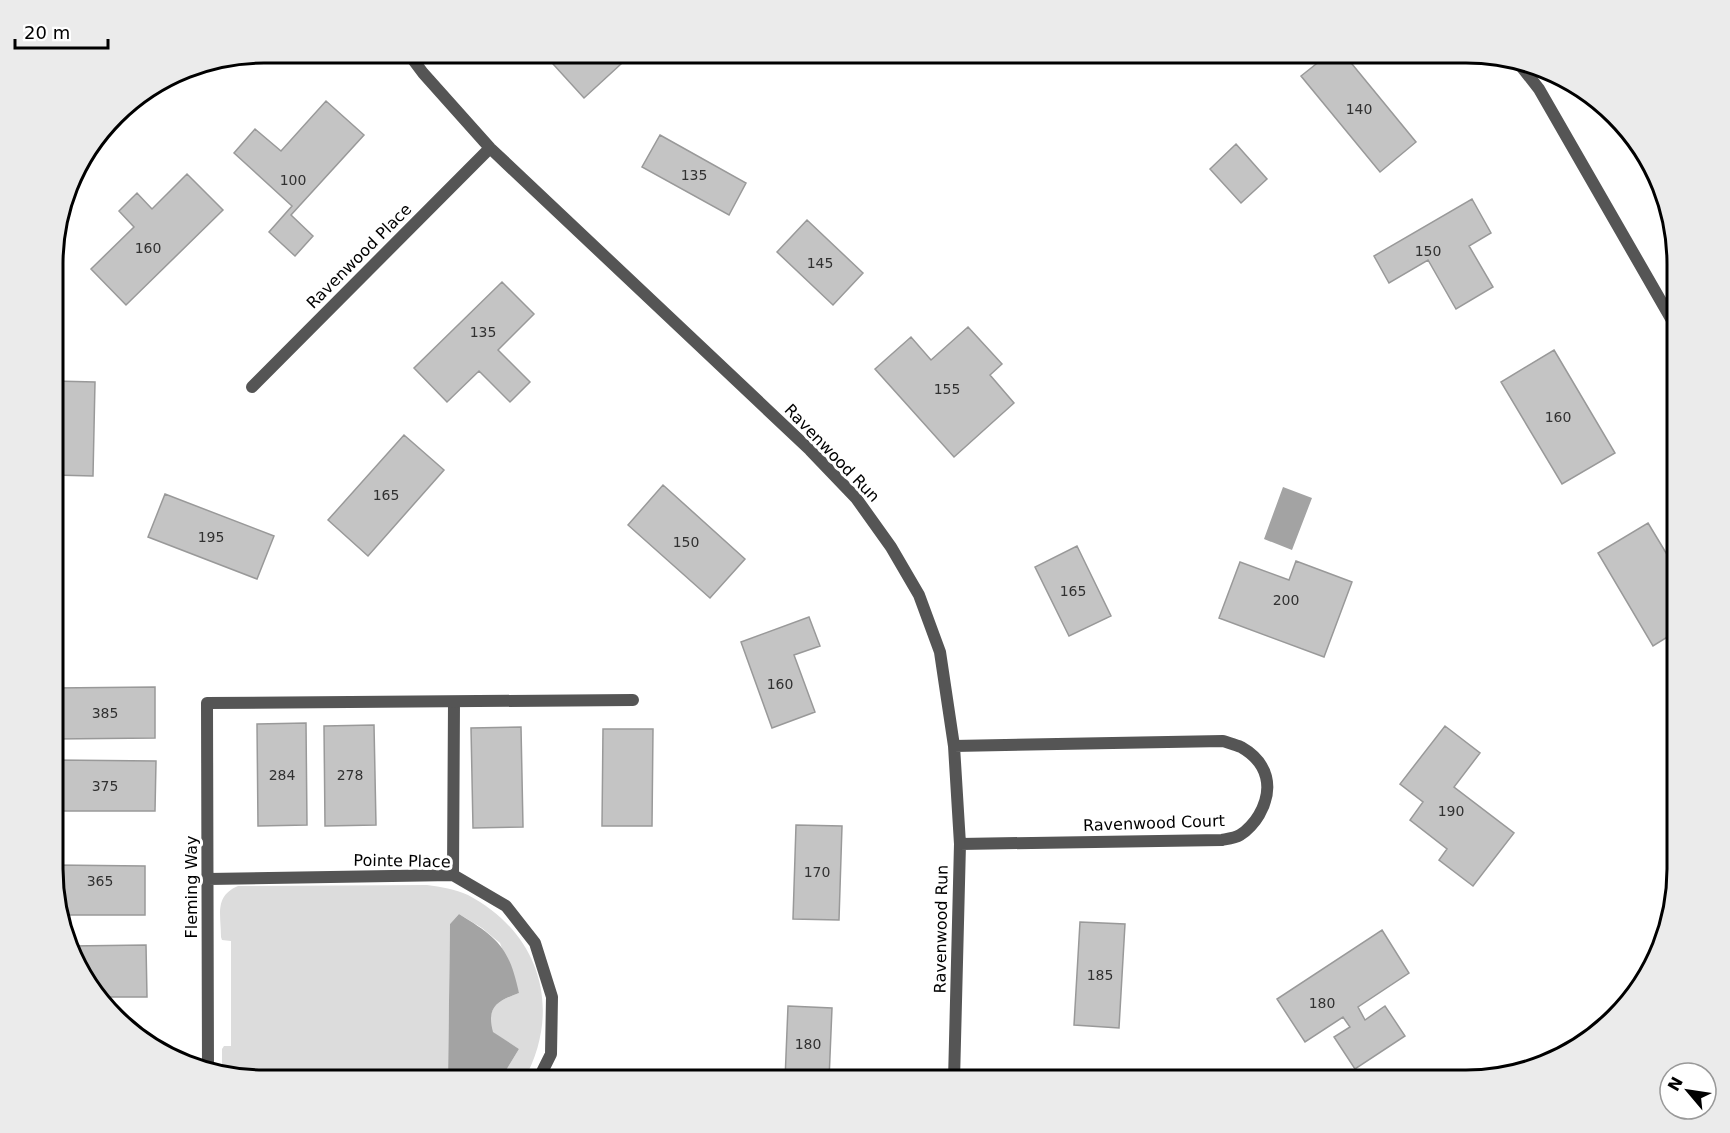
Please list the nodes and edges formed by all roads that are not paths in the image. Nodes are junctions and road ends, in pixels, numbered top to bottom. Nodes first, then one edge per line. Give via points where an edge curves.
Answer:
1 (416, 63) edge
2 (1526, 73) edge
3 (490, 148) junction
4 (1667, 312) edge
5 (252, 387) dead end
6 (633, 700) dead end
7 (454, 702) junction
8 (954, 746) junction
9 (960, 844) junction
10 (453, 875) junction
11 (208, 879) junction
12 (208, 1062) edge
13 (543, 1070) edge
14 (954, 1070) edge

1 - 3 street, Ravenwood Run
2 - 4 street
3 - 5 street, Ravenwood Place
3 - 8 street, Ravenwood Run via 801,441 856,498 919,595 940,652
6 - 7 street
7 - 10 street
7 - 11 street, Fleming Way via 207,703
8 - 9 street, Ravenwood Run
8 - 9 street, Ravenwood Court via 1223,741 1241,747 1257,760 1266,772 1269,787 1255,822 1240,835 1222,840
9 - 14 street, Ravenwood Run
10 - 11 street, Pointe Place
10 - 13 street, Pointe Place via 506,906 535,944 552,997 551,1054
11 - 12 street, Fleming Way

